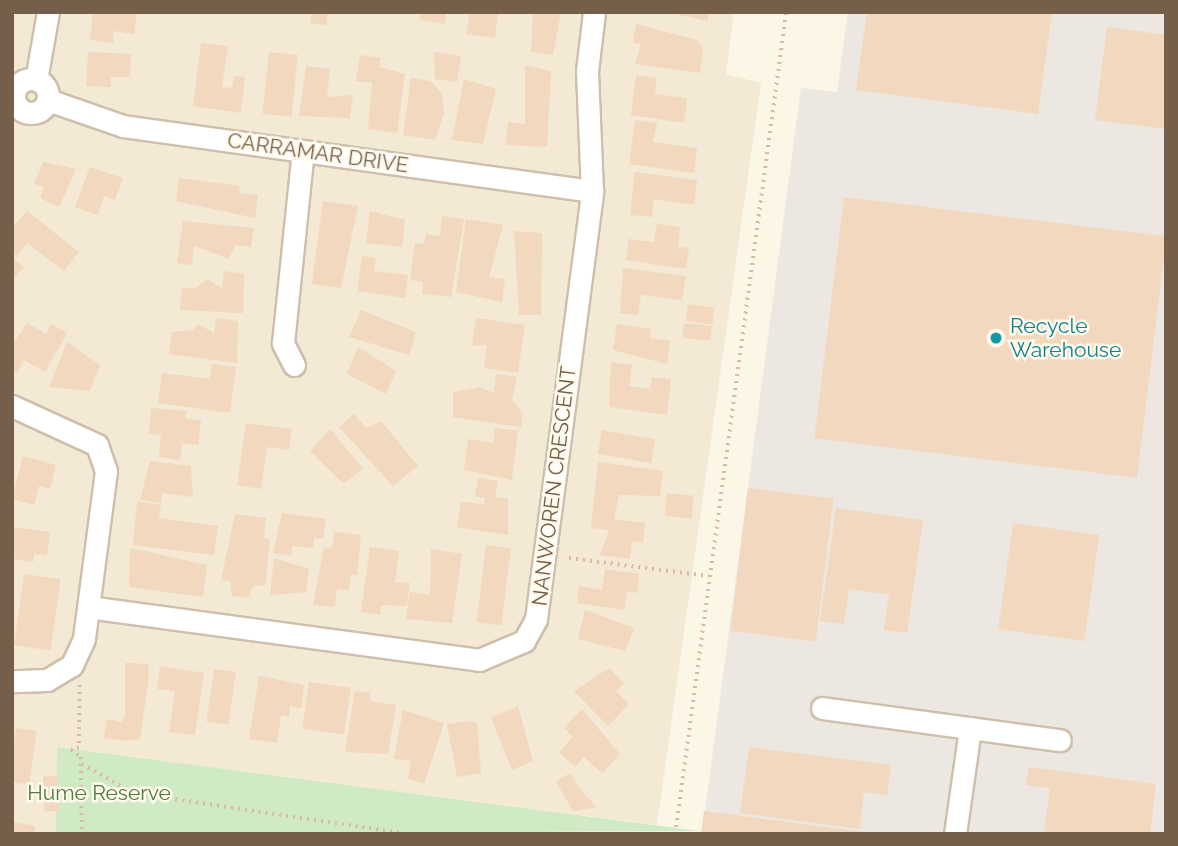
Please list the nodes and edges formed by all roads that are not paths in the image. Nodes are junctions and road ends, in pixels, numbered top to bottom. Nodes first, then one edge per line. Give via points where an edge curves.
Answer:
1 (48, 12) edge
2 (594, 12) edge
3 (36, 80) junction
4 (48, 100) junction
5 (17, 119) edge
6 (303, 151) junction
7 (593, 191) junction
8 (294, 365) dead end
9 (12, 406) edge
10 (88, 607) junction
11 (12, 681) edge
12 (822, 708) dead end
13 (970, 728) junction
14 (1060, 740) dead end
15 (955, 834) edge

1 - 3 street
2 - 7 street, NANWOREN CRESCENT via 587,71
3 - 4 street
3 - 5 street via 18,87
4 - 5 street via 40,110
4 - 6 street, CARRAMAR DRIVE via 123,127
6 - 7 street, CARRAMAR DRIVE
6 - 8 street via 282,342
7 - 10 street, NANWOREN CRESCENT via 536,619 524,641 479,660
9 - 10 street via 97,445 106,471
10 - 11 street via 84,639 72,665 47,680
12 - 13 street
13 - 14 street
13 - 15 street

